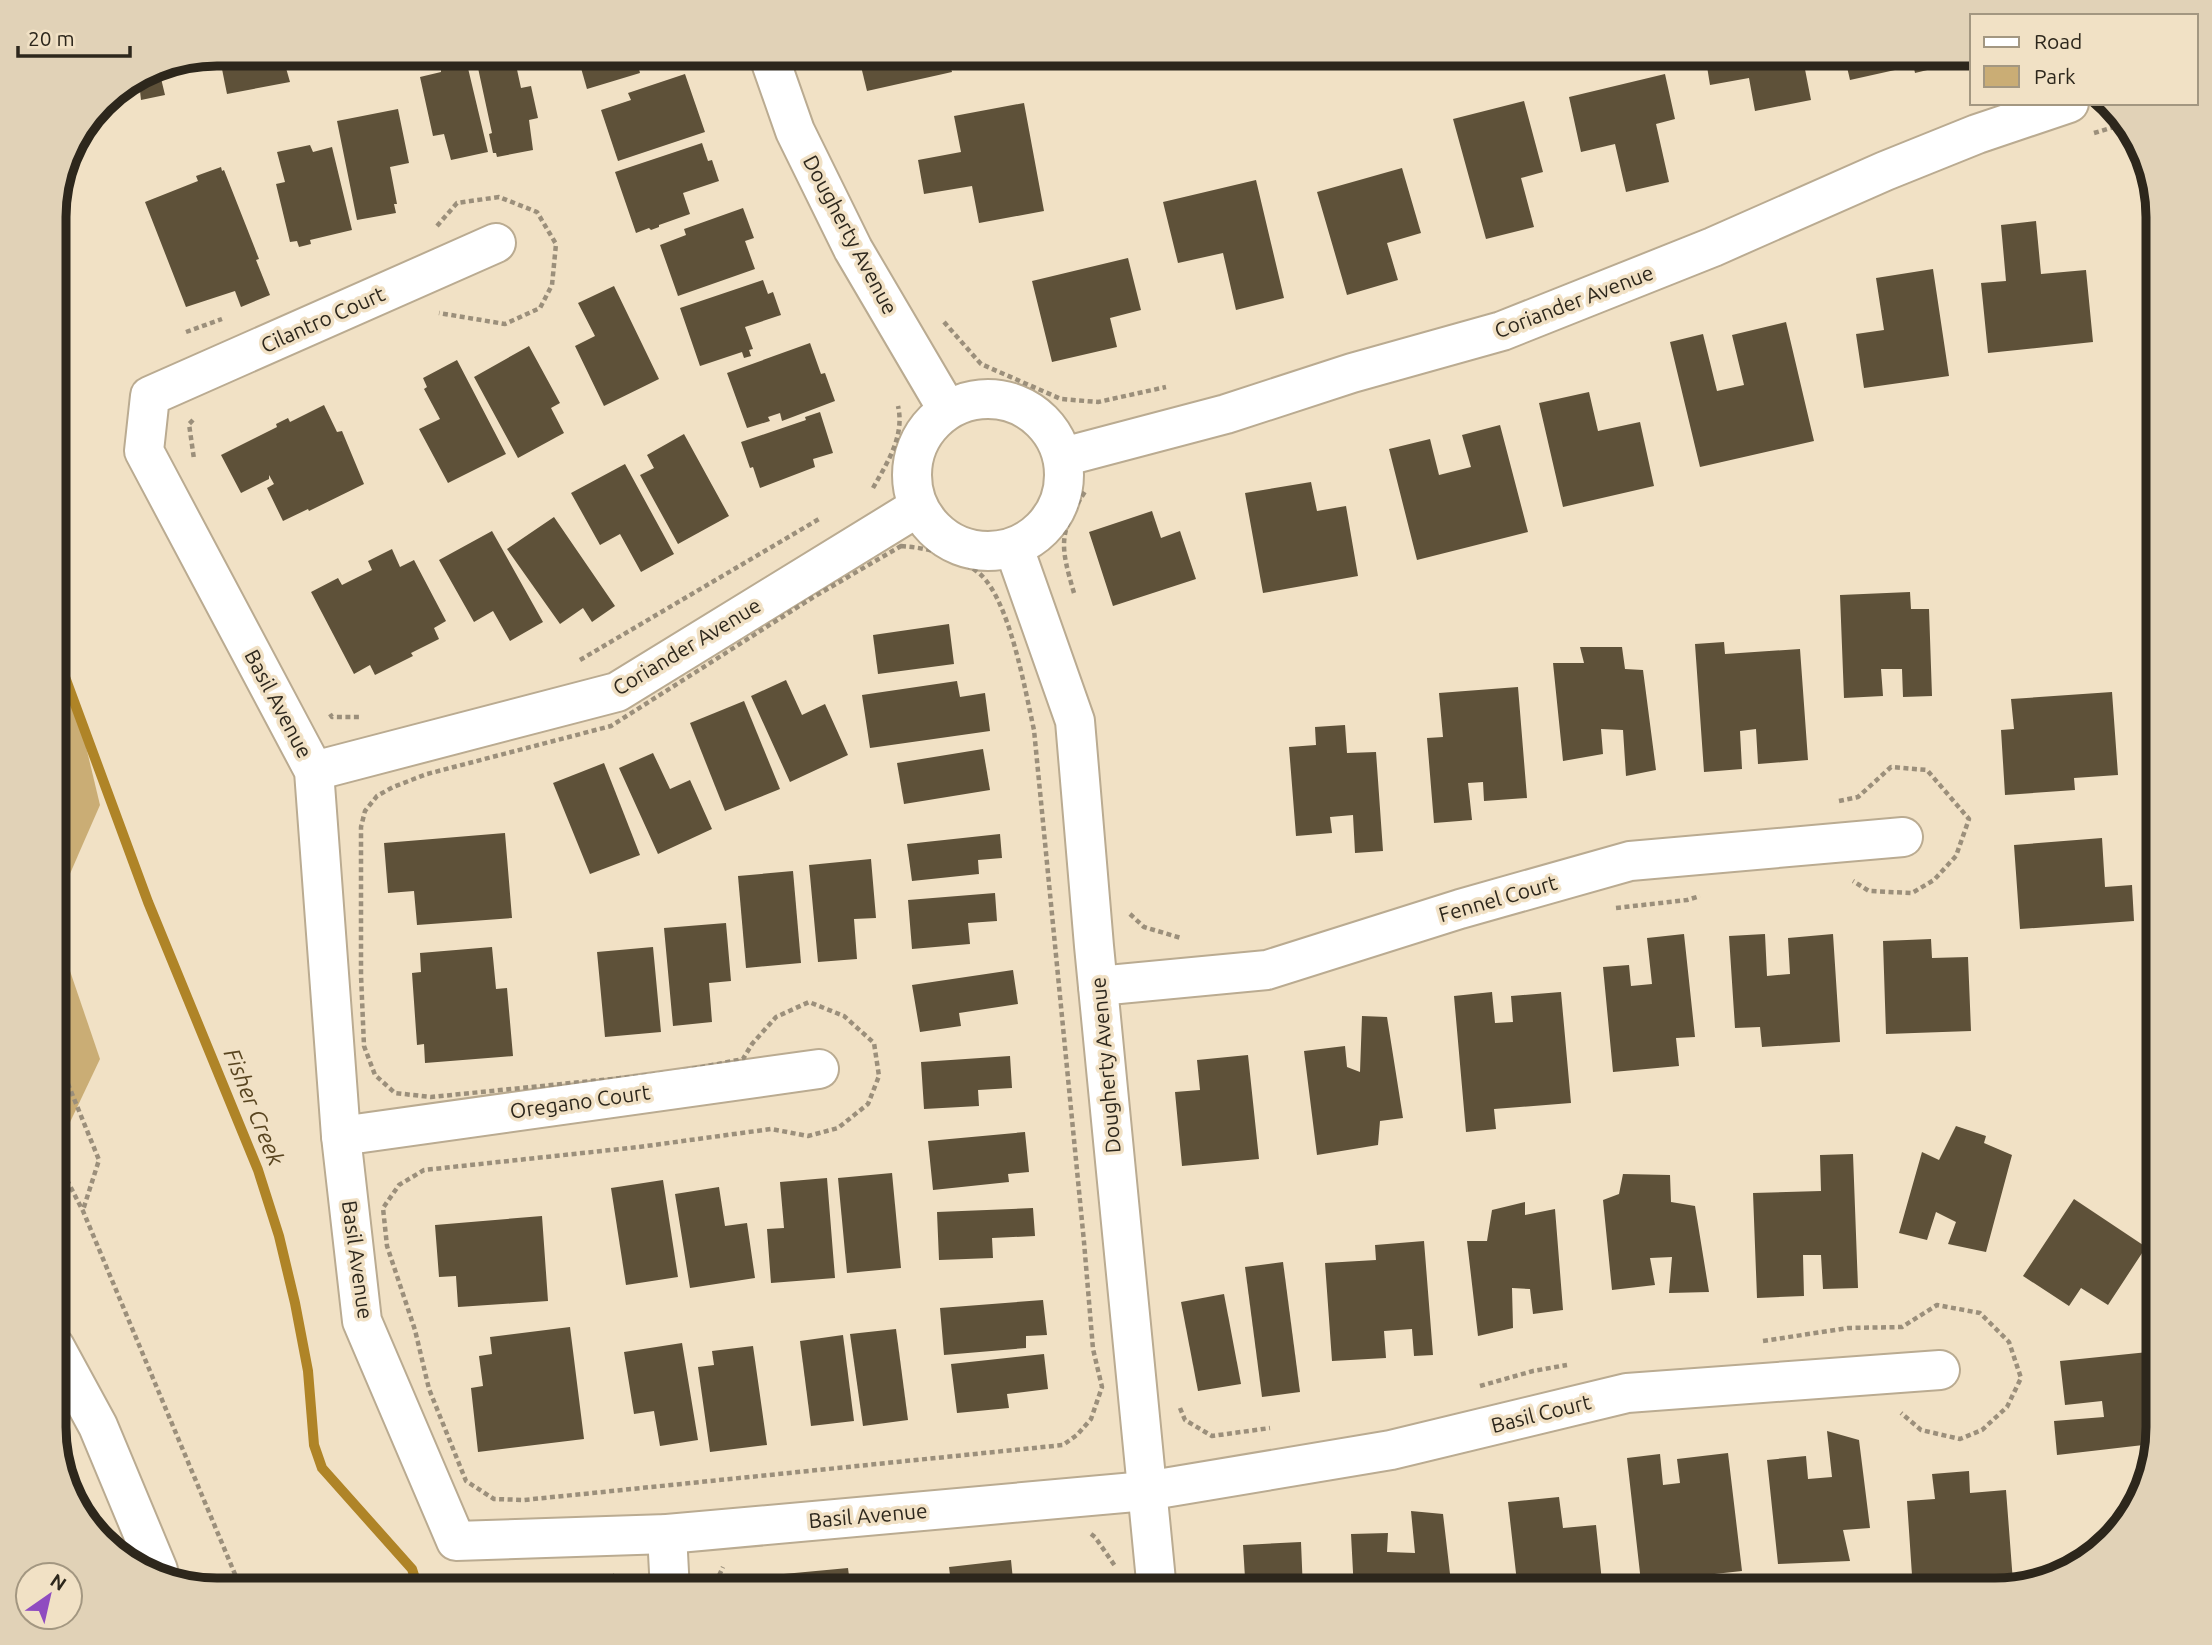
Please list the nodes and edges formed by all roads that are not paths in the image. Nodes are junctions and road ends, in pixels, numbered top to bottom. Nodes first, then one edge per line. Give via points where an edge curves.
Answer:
1 (772, 66) edge
2 (2063, 105) edge
3 (496, 243) dead end
4 (150, 396) joint
5 (947, 409) junction
6 (1063, 457) junction
7 (918, 507) junction
8 (1014, 548) junction
9 (314, 772) junction
10 (1903, 837) dead end
11 (1098, 986) junction
12 (819, 1069) dead end
13 (341, 1136) junction
14 (67, 1369) edge
15 (1940, 1370) dead end
16 (1146, 1490) junction
17 (667, 1534) junction
18 (156, 1565) edge
19 (669, 1578) edge
20 (1156, 1578) edge

1 - 5 street, Dougherty Avenue via 795,131 853,249
2 - 6 street, Coriander Avenue via 1872,176 1713,247 1502,331 1226,414
3 - 4 street, Cilantro Court
4 - 9 street, Basil Avenue via 144,451
5 - 6 street via 970,400 994,398 1017,404 1038,416 1054,435
5 - 7 street via 927,428 914,452 911,480
6 - 8 street via 1065,485 1056,512 1039,534
7 - 8 street via 934,530 958,546 986,552
7 - 9 street, Coriander Avenue via 617,692
8 - 11 street, Dougherty Avenue via 1075,721
9 - 13 street, Basil Avenue
10 - 11 street, Fennel Court via 1630,861 1267,970
11 - 16 street, Dougherty Avenue
12 - 13 street, Oregano Court
13 - 17 street, Basil Avenue via 362,1321 456,1541
14 - 18 street via 98,1426
15 - 16 street, Basil Court via 1627,1393 1391,1450
16 - 17 street, Basil Avenue
16 - 20 street, Dougherty Avenue
17 - 19 street

